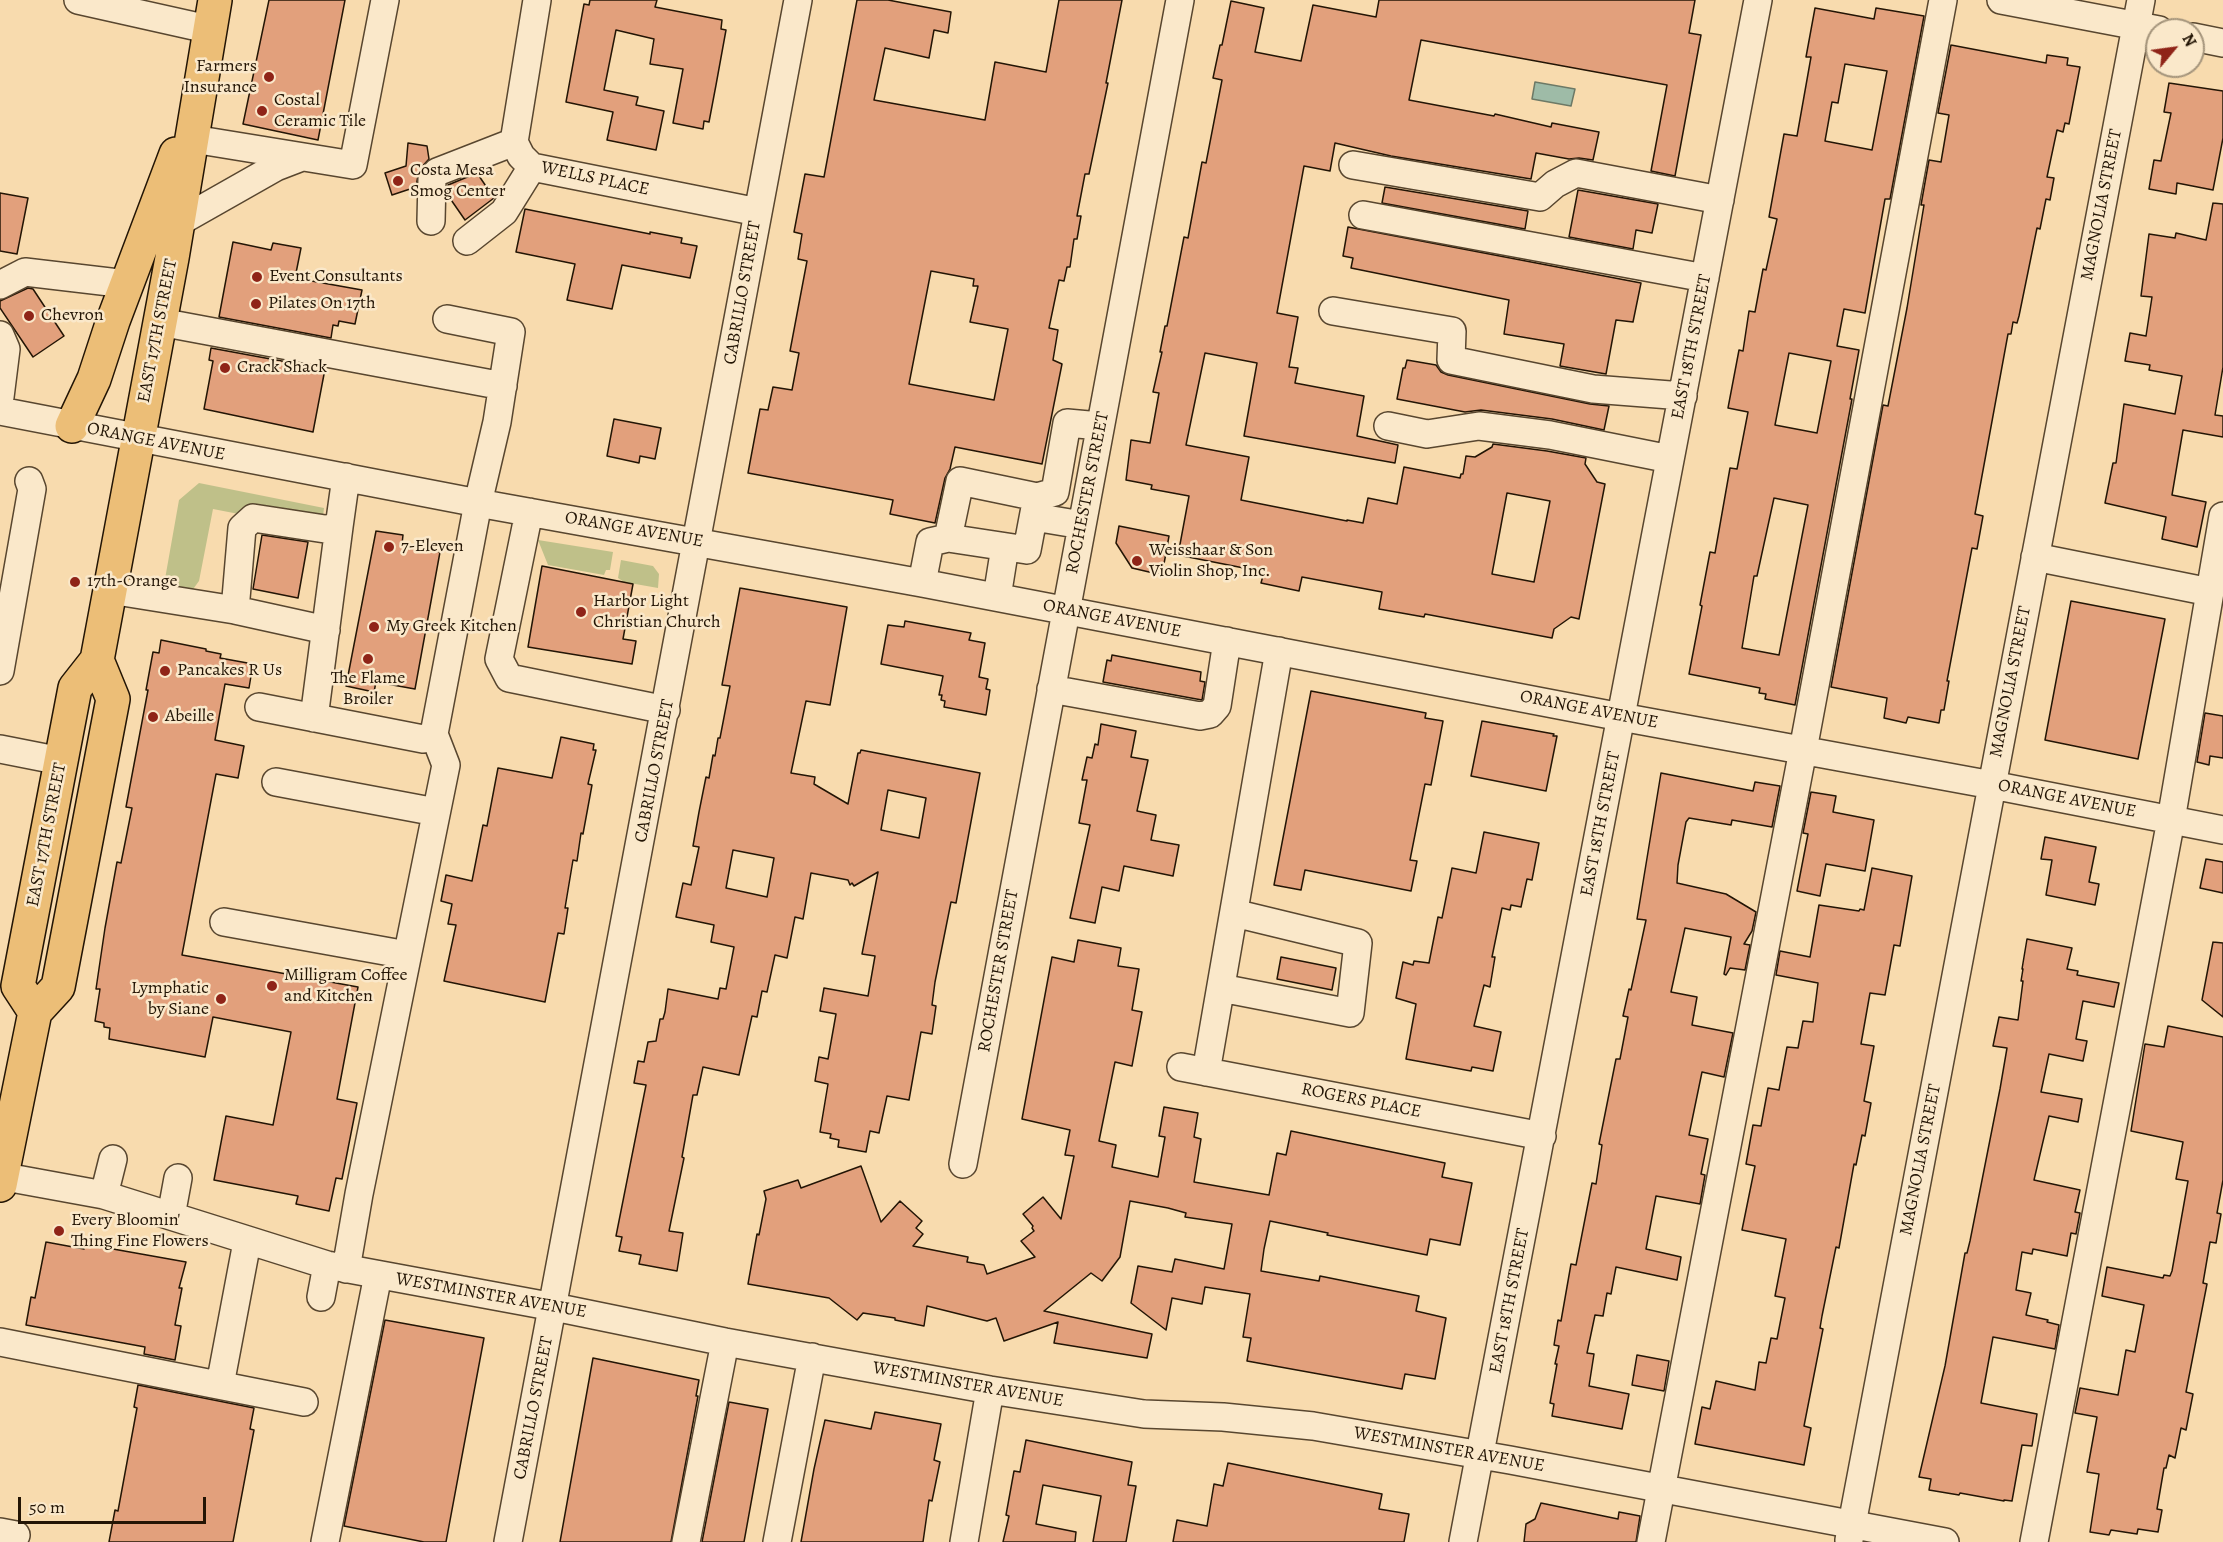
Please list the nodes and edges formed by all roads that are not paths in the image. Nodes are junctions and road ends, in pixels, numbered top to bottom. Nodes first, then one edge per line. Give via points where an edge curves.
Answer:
1 (78, 0) edge
2 (385, 0) edge
3 (537, 0) edge
4 (798, 0) edge
5 (1180, 0) edge
6 (1758, 0) edge
7 (1943, 0) edge
8 (2001, 0) edge
9 (213, 15) edge
10 (2146, 18) edge
11 (2145, 23) edge
12 (2205, 39) edge
13 (2223, 43) edge
14 (203, 82) junction
15 (194, 139) junction
16 (514, 142) junction
17 (303, 157) junction
18 (1353, 165) dead end
19 (532, 166) junction
20 (1720, 200) junction
21 (758, 212) junction
22 (1363, 215) dead end
23 (431, 221) dead end
24 (179, 222) junction
25 (467, 241) dead end
26 (1705, 278) junction
27 (127, 284) junction
28 (0, 285) edge
29 (1332, 311) dead end
30 (447, 319) dead end
31 (160, 322) junction
32 (0, 335) edge
33 (503, 386) junction
34 (1683, 396) junction
35 (0, 397) edge
36 (0, 411) edge
37 (72, 426) junction
38 (1100, 426) junction
39 (1388, 426) dead end
40 (137, 438) junction
41 (1671, 459) junction
42 (346, 477) junction
43 (29, 481) dead end
44 (478, 502) junction
45 (1036, 507) junction
46 (529, 512) junction
47 (2223, 516) edge
48 (1082, 525) junction
49 (339, 527) junction
50 (948, 538) junction
51 (698, 542) junction
52 (1005, 547) junction
53 (2035, 557) junction
54 (922, 583) junction
55 (110, 590) junction
56 (2210, 592) junction
57 (997, 597) junction
58 (235, 610) junction
59 (1066, 610) junction
60 (326, 630) junction
61 (1227, 641) junction
62 (1279, 651) junction
63 (97, 660) junction
64 (0, 671) edge
65 (1051, 689) junction
66 (259, 707) dead end
67 (666, 710) junction
68 (1622, 717) junction
69 (314, 718) junction
70 (434, 734) junction
71 (0, 748) edge
72 (1803, 750) junction
73 (62, 761) junction
74 (276, 782) dead end
75 (1992, 785) junction
76 (436, 812) junction
77 (2170, 820) junction
78 (2223, 830) edge
79 (80, 870) junction
80 (1234, 913) junction
81 (224, 922) dead end
82 (407, 955) junction
83 (1221, 988) junction
84 (35, 1012) junction
85 (1542, 1136) junction
86 (113, 1159) dead end
87 (963, 1164) dead end
88 (178, 1178) dead end
89 (1, 1179) edge
90 (104, 1195) junction
91 (171, 1216) junction
92 (247, 1242) junction
93 (337, 1267) junction
94 (378, 1275) junction
95 (321, 1298) dead end
96 (554, 1306) junction
97 (0, 1342) edge
98 (725, 1342) junction
99 (812, 1357) junction
100 (220, 1385) junction
101 (990, 1390) junction
102 (304, 1402) dead end
103 (1480, 1456) junction
104 (1661, 1489) junction
105 (1851, 1533) edge
106 (325, 1542) edge
107 (508, 1542) edge
108 (686, 1542) edge
109 (777, 1542) edge
110 (964, 1542) edge
111 (1463, 1542) edge
112 (1651, 1542) edge
113 (1945, 1542) edge
114 (2034, 1542) edge

1 - 9 street
2 - 17 street via 353,165
3 - 16 street
4 - 21 street, CABRILLO STREET
5 - 38 street, ROCHESTER STREET
6 - 20 street, EAST 18TH STREET
7 - 72 street
8 - 10 street
9 - 14 main road, EAST 17TH STREET
11 - 53 street, MAGNOLIA STREET
12 - 13 street
14 - 15 main road, EAST 17TH STREET
14 - 27 main road
15 - 17 street
15 - 24 main road, EAST 17TH STREET
16 - 19 street, WELLS PLACE via 520,156
16 - 23 street via 437,172 432,179
17 - 24 street via 276,167
18 - 20 street via 1540,197 1576,173
19 - 21 street, WELLS PLACE
19 - 25 street via 504,212
20 - 26 street, EAST 18TH STREET
21 - 51 street, CABRILLO STREET
22 - 26 street
24 - 31 main road, EAST 17TH STREET
26 - 34 street, EAST 18TH STREET
27 - 28 street via 25,272
27 - 37 main road via 94,379
29 - 34 street via 1452,331 1451,360 1593,390
30 - 33 street via 511,332
31 - 33 street
31 - 40 main road, EAST 17TH STREET
32 - 35 street via 6,349
33 - 44 street
34 - 41 street, EAST 18TH STREET
36 - 37 street, ORANGE AVENUE
37 - 40 street, ORANGE AVENUE
38 - 45 street via 1067,423 1054,492
38 - 48 street, ROCHESTER STREET
39 - 41 street via 1427,434 1479,426 1550,435
40 - 42 street, ORANGE AVENUE
40 - 55 main road, EAST 17TH STREET
41 - 68 street, EAST 18TH STREET
42 - 44 street, ORANGE AVENUE
42 - 49 street
43 - 64 street via 32,489
44 - 46 street, ORANGE AVENUE
44 - 70 street
45 - 48 street
45 - 50 street via 960,481
45 - 52 street via 1027,550
46 - 51 street, ORANGE AVENUE
46 - 67 street via 499,659 509,678
47 - 56 street
48 - 59 street, ROCHESTER STREET
49 - 58 street via 325,529 253,518 242,528
49 - 60 street
50 - 52 street
50 - 54 street via 930,542
51 - 54 street, ORANGE AVENUE
51 - 67 street, CABRILLO STREET
52 - 57 street
53 - 56 street
53 - 75 street, MAGNOLIA STREET
54 - 57 street, ORANGE AVENUE
55 - 58 street
55 - 63 main road, EAST 17TH STREET
56 - 77 street
57 - 59 street, ORANGE AVENUE
58 - 60 street
59 - 61 street, ORANGE AVENUE
59 - 65 street, ROCHESTER STREET
60 - 69 street
61 - 62 street, ORANGE AVENUE
61 - 65 street via 1217,706 1210,714 1200,716
62 - 68 street, ORANGE AVENUE
62 - 80 street
63 - 73 main road, EAST 17TH STREET via 75,688
63 - 79 main road via 113,699
65 - 87 street, ROCHESTER STREET
66 - 69 street
67 - 96 street, CABRILLO STREET
68 - 72 street, ORANGE AVENUE
68 - 85 street, EAST 18TH STREET
69 - 70 street via 423,740
70 - 76 street via 446,765
71 - 73 street
72 - 75 street, ORANGE AVENUE
72 - 104 street
73 - 79 main road via 71,791
73 - 84 main road, EAST 17TH STREET via 18,986
74 - 76 street
75 - 77 street, ORANGE AVENUE
75 - 105 street, MAGNOLIA STREET
76 - 82 street
77 - 78 street, ORANGE AVENUE
77 - 114 street
79 - 84 main road via 58,987
80 - 83 street
80 - 83 street via 1358,943 1350,1013
81 - 82 street
82 - 93 street via 359,1194
83 - 85 street, ROGERS PLACE via 1193,1070
84 - 89 main road
85 - 103 street, EAST 18TH STREET
86 - 90 street
88 - 91 street
89 - 90 street, WESTMINSTER AVENUE
90 - 91 street, WESTMINSTER AVENUE
91 - 92 street, WESTMINSTER AVENUE
92 - 93 street, WESTMINSTER AVENUE
92 - 100 street
93 - 94 street, WESTMINSTER AVENUE
93 - 95 street
94 - 96 street, WESTMINSTER AVENUE
94 - 106 street
96 - 98 street, WESTMINSTER AVENUE
96 - 107 street, CABRILLO STREET
97 - 100 street
98 - 99 street, WESTMINSTER AVENUE
98 - 108 street
99 - 101 street, WESTMINSTER AVENUE
99 - 109 street
100 - 102 street
101 - 103 street, WESTMINSTER AVENUE via 1144,1414 1313,1426
101 - 110 street
103 - 104 street, WESTMINSTER AVENUE
103 - 111 street, EAST 18TH STREET
104 - 105 street, WESTMINSTER AVENUE
104 - 112 street
105 - 113 street, WESTMINSTER AVENUE

